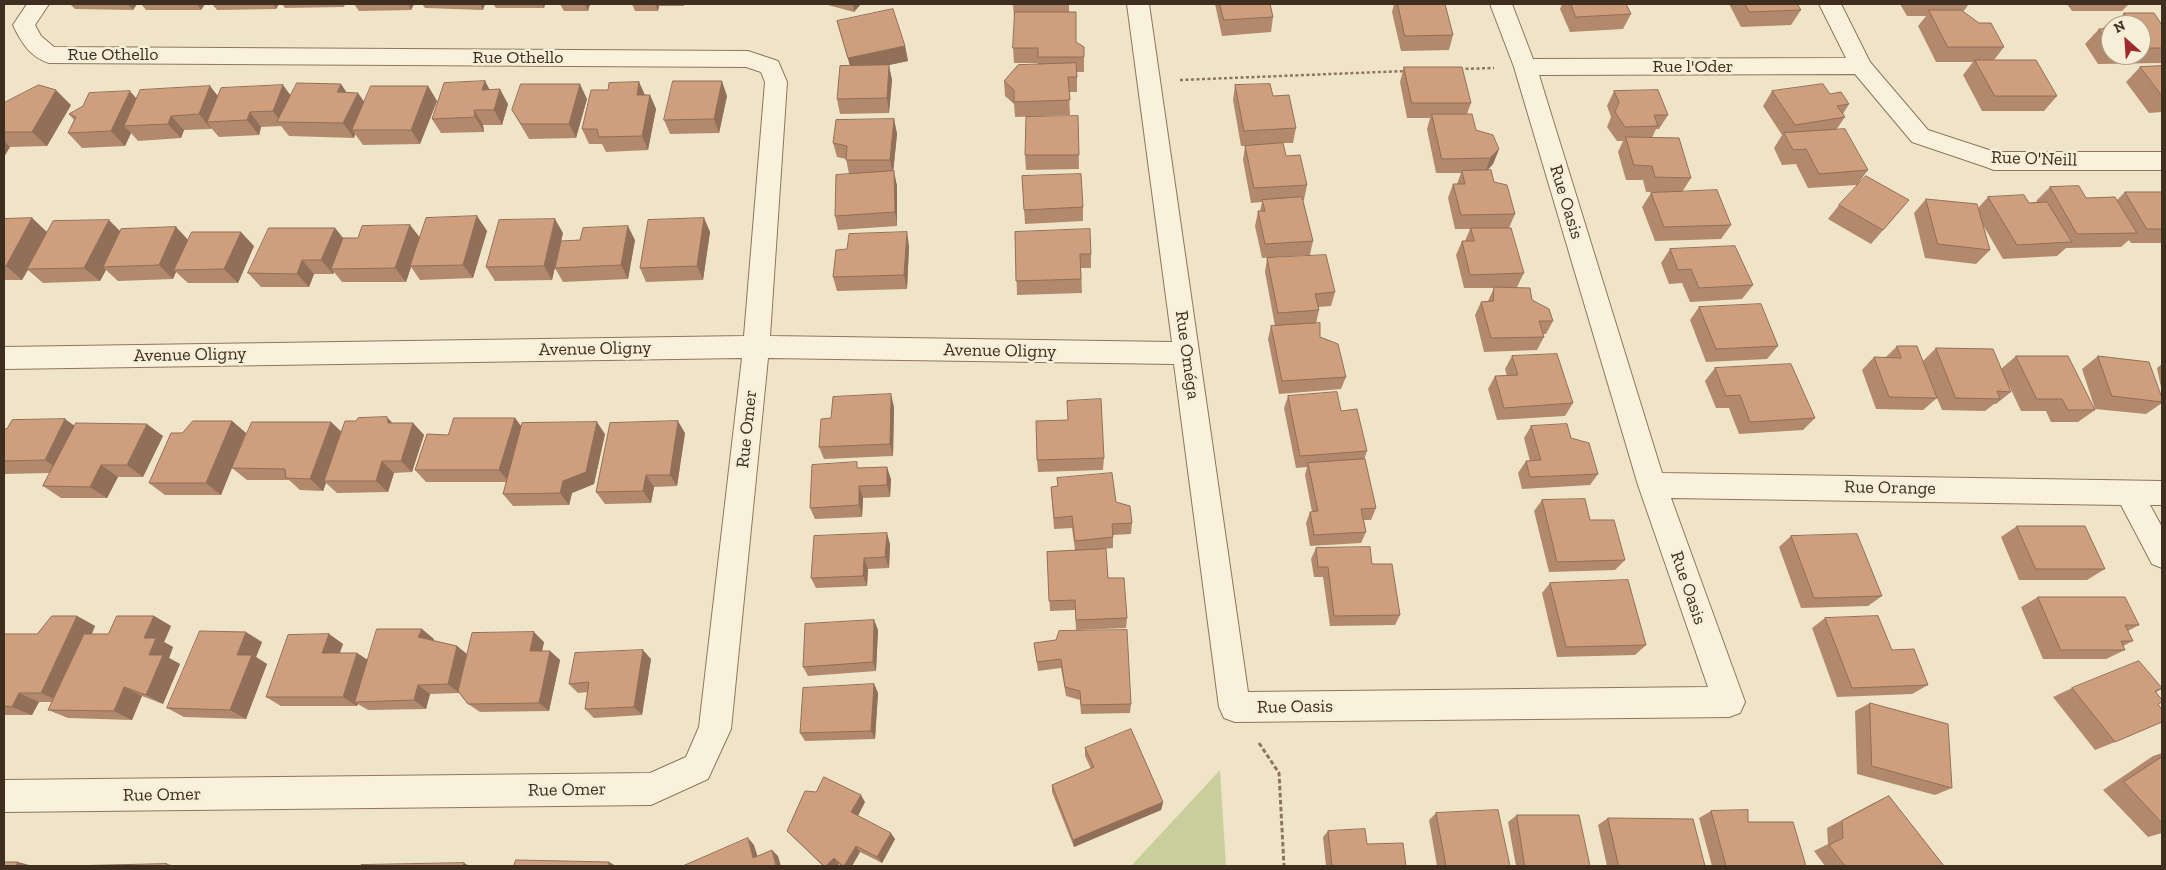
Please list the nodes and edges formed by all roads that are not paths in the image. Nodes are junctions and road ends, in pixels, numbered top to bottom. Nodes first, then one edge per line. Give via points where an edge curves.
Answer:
1 (38, 4) edge
2 (1138, 4) edge
3 (1501, 4) edge
4 (1830, 4) edge
5 (1861, 66) junction
6 (1525, 67) junction
7 (2162, 161) edge
8 (756, 346) junction
9 (1187, 354) junction
10 (4, 358) edge
11 (1652, 485) junction
12 (2128, 491) junction
13 (2162, 493) edge
14 (2162, 555) edge
15 (1236, 707) joint
16 (4, 796) edge

1 - 8 street, Rue Othello via 24,25 32,42 49,55 748,59 770,67 776,82
2 - 9 street, Rue Oméga
3 - 6 street, Rue Oasis
4 - 5 street, Rue O'Neill
5 - 6 street, Rue l'Oder
5 - 7 street, Rue O'Neill via 1920,136 1994,161
6 - 11 street, Rue Oasis
8 - 9 street, Avenue Oligny
8 - 10 street, Avenue Oligny
8 - 16 street, Rue Omer via 715,729 697,768 651,790
9 - 15 street, Rue Oméga
11 - 12 street, Rue Orange
11 - 15 street, Rue Oasis via 1729,702
12 - 13 street, Rue Orange
12 - 14 street

